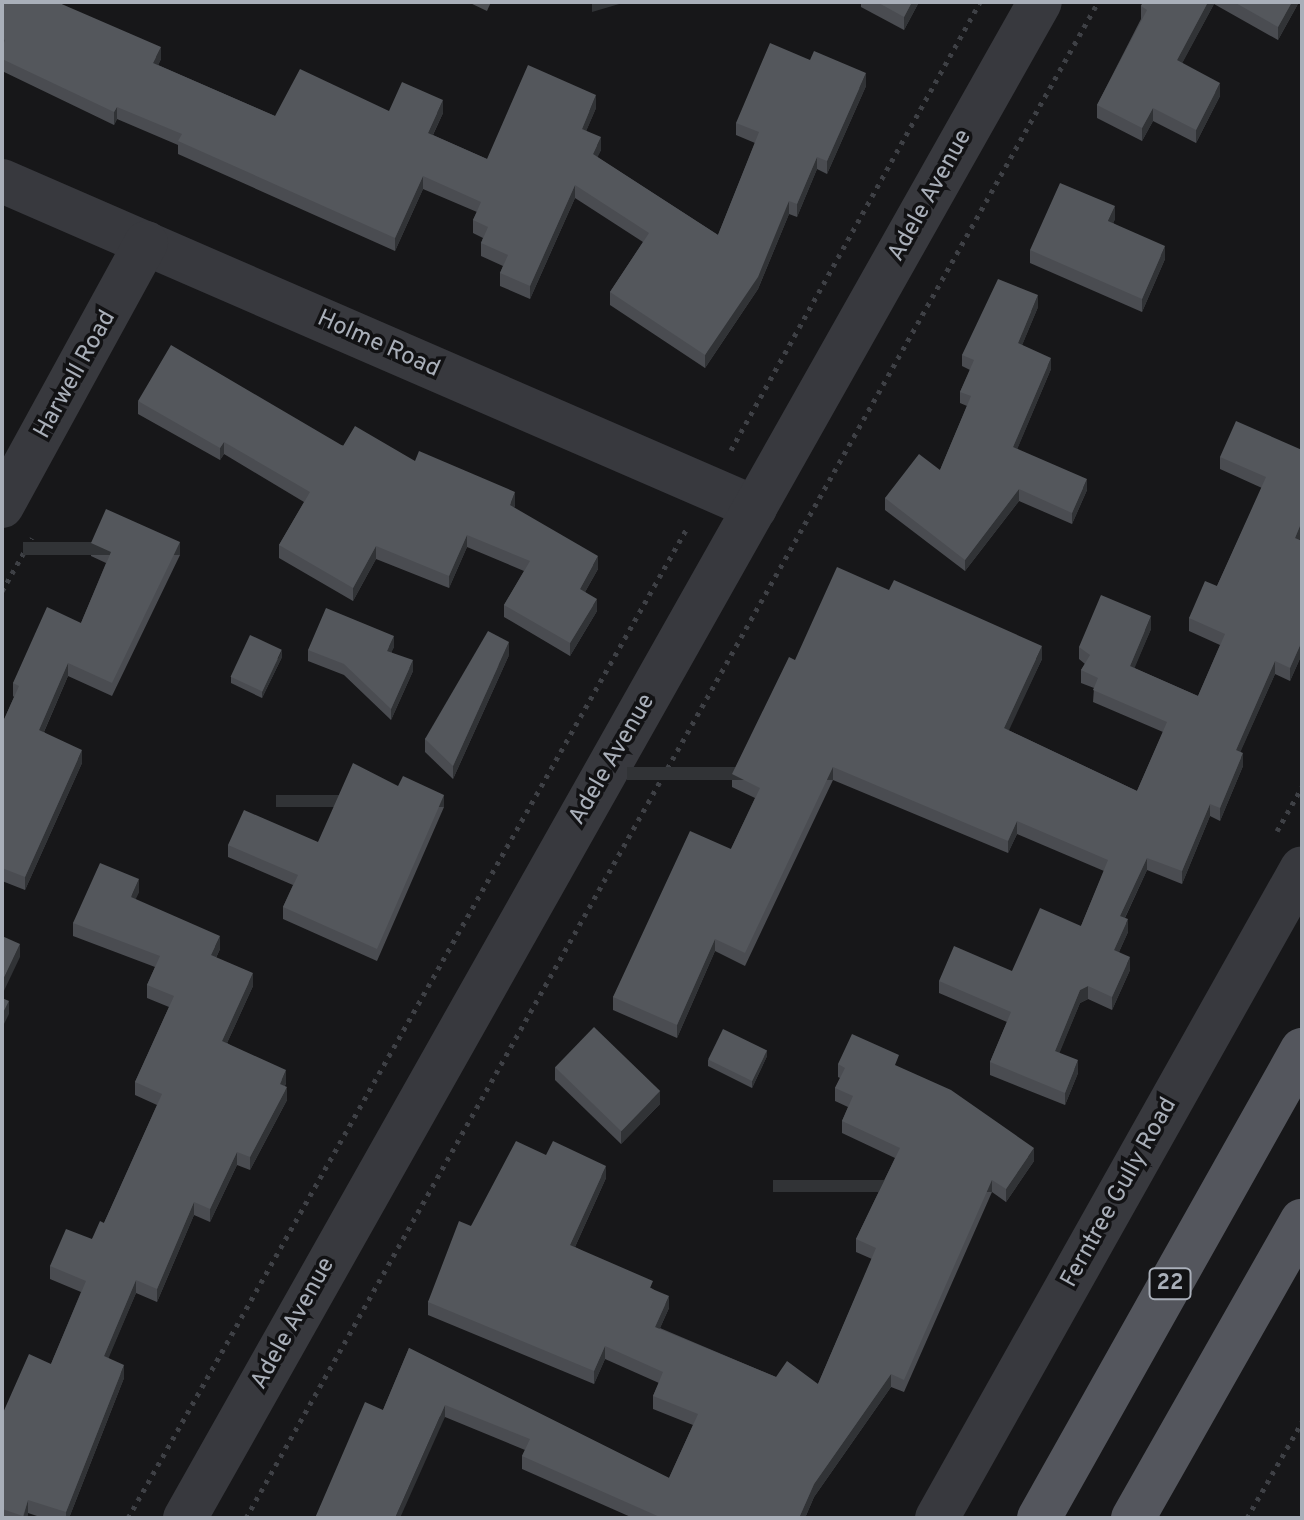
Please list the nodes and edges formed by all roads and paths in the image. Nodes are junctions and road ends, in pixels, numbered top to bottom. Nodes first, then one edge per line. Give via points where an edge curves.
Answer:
1 (980, 2) edge
2 (1040, 2) edge
3 (1098, 2) edge
4 (2, 181) edge
5 (146, 243) junction
6 (716, 445) dead end
7 (2, 506) edge
8 (755, 508) junction
9 (675, 519) dead end
10 (34, 536) dead end
11 (2, 591) edge
12 (1302, 868) edge
13 (1302, 1050) edge
14 (1302, 1221) edge
15 (1302, 1422) edge
16 (128, 1518) edge
17 (185, 1518) edge
18 (246, 1518) edge
19 (937, 1518) edge
20 (1039, 1518) edge
21 (1133, 1518) edge
22 (1247, 1518) edge

1 - 6 path via 730,452
2 - 8 street, Adele Avenue
3 - 18 path
4 - 5 street, Holme Road
5 - 7 street, Harwell Road
5 - 8 street, Holme Road
8 - 17 street, Adele Avenue
9 - 16 path via 689,525
10 - 11 path
12 - 19 street, Ferntree Gully Road
13 - 20 main road, 22
14 - 21 main road
15 - 22 path

